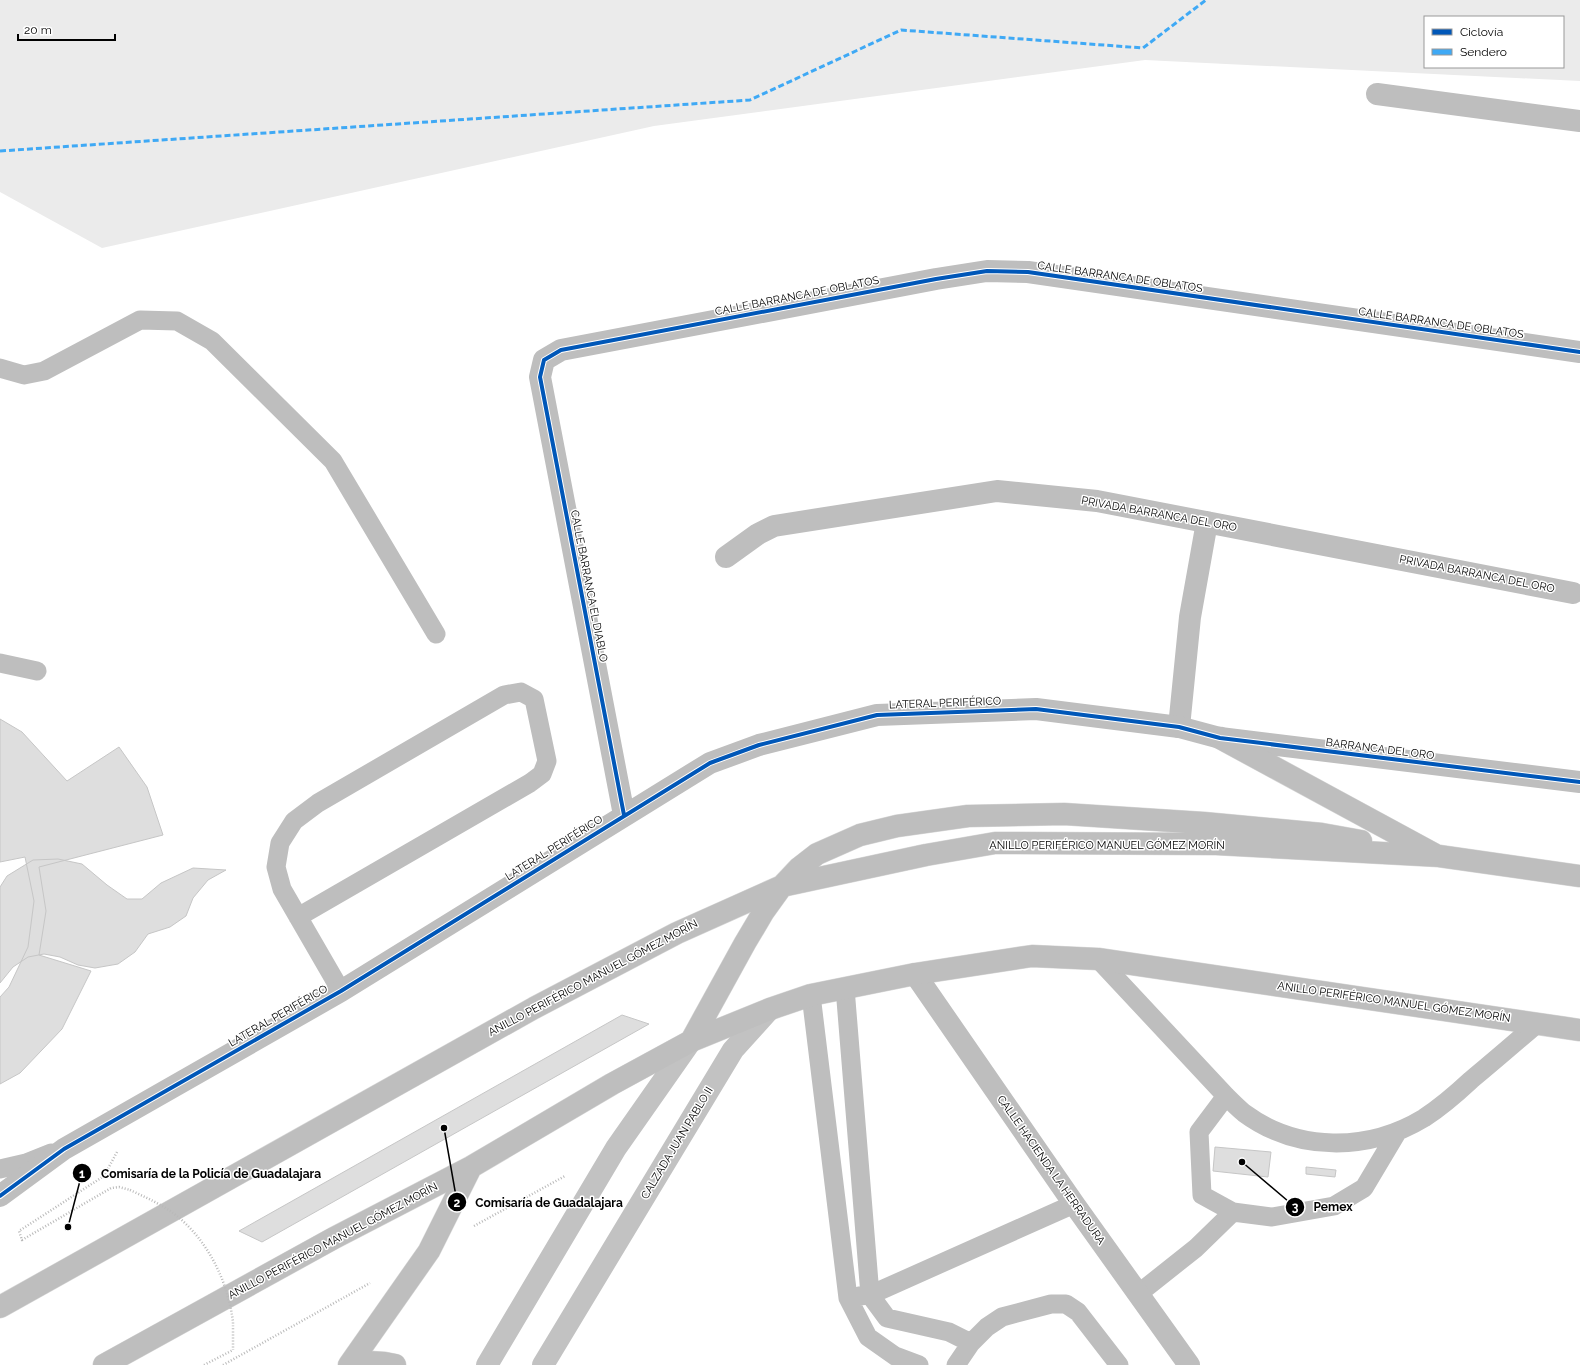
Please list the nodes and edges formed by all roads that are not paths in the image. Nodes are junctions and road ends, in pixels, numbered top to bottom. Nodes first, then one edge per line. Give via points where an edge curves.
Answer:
1 (1377, 94) dead end
2 (1580, 121) edge
3 (1580, 352) edge
4 (544, 360) joint
5 (0, 368) edge
6 (1207, 522) junction
7 (726, 557) dead end
8 (1573, 593) dead end
9 (436, 634) dead end
10 (0, 663) edge
11 (37, 671) dead end
12 (1179, 728) junction
13 (1220, 738) junction
14 (1580, 782) edge
15 (624, 815) junction
16 (1438, 856) junction
17 (1580, 876) edge
18 (782, 886) junction
19 (298, 917) junction
20 (1098, 959) junction
21 (915, 974) junction
22 (845, 988) junction
23 (341, 991) junction
24 (811, 995) junction
25 (770, 1009) junction
26 (1538, 1023) junction
27 (1580, 1030) edge
28 (691, 1040) junction
29 (1226, 1096) junction
30 (1398, 1131) junction
31 (64, 1149) junction
32 (471, 1168) junction
33 (0, 1169) edge
34 (0, 1196) edge
35 (1074, 1204) junction
36 (1233, 1212) junction
37 (1138, 1294) junction
38 (870, 1295) junction
39 (848, 1298) junction
40 (0, 1307) edge
41 (971, 1343) junction
42 (492, 1363) edge
43 (104, 1365) edge
44 (348, 1365) edge
45 (352, 1365) edge
46 (395, 1365) edge
47 (543, 1365) edge
48 (918, 1365) edge
49 (956, 1365) edge
50 (1119, 1365) edge
51 (1189, 1365) edge

1 - 2 main road
3 - 4 main road, CALLE BARRANCA DE OBLATOS via 1028,272 987,272 936,279 561,350
4 - 15 main road, CALLE BARRANCA EL DIABLO via 540,377
5 - 9 lane via 24,375 44,371 140,320 177,321 212,341 333,461
6 - 7 main road, PRIVADA BARRANCA DEL ORO via 1097,501 997,491 774,526
6 - 8 main road, PRIVADA BARRANCA DEL ORO
6 - 12 main road via 1190,617
10 - 11 lane
12 - 13 main road, BARRANCA DEL ORO
12 - 15 main road, LATERAL PERIFÉRICO via 1036,709 877,715 759,745 710,762
13 - 14 main road, BARRANCA DEL ORO
13 - 16 main road
15 - 23 main road, LATERAL PERIFÉRICO
16 - 17 main road, ANILLO PERIFÉRICO MANUEL GÓMEZ MORÍN
16 - 18 main road, ANILLO PERIFÉRICO MANUEL GÓMEZ MORÍN via 1216,844 995,843
16 - 18 main road via 1322,834 1064,814 968,816 897,826 860,835 817,854
18 - 28 main road via 745,943
18 - 40 main road, ANILLO PERIFÉRICO MANUEL GÓMEZ MORÍN via 677,932 534,1008
19 - 19 lane via 282,889 276,867 280,843 294,821 318,803 504,695 521,692 534,699 547,761 542,774
19 - 23 lane
20 - 21 main road, ANILLO PERIFÉRICO MANUEL GÓMEZ MORÍN via 1032,956
20 - 26 main road, ANILLO PERIFÉRICO MANUEL GÓMEZ MORÍN
20 - 29 lane
21 - 22 main road, ANILLO PERIFÉRICO MANUEL GÓMEZ MORÍN
21 - 35 main road, CALLE HACIENDA LA HERRADURA
22 - 24 main road, ANILLO PERIFÉRICO MANUEL GÓMEZ MORÍN
22 - 38 lane
23 - 31 main road, LATERAL PERIFÉRICO
24 - 25 main road, ANILLO PERIFÉRICO MANUEL GÓMEZ MORÍN
24 - 39 lane
25 - 28 main road, ANILLO PERIFÉRICO MANUEL GÓMEZ MORÍN
25 - 47 main road, CALZADA JUAN PABLO II via 733,1050
26 - 27 main road, ANILLO PERIFÉRICO MANUEL GÓMEZ MORÍN
26 - 30 lane via 1447,1102
28 - 32 main road, ANILLO PERIFÉRICO MANUEL GÓMEZ MORÍN
28 - 42 main road via 616,1148
29 - 30 lane via 1264,1125 1285,1135 1308,1141 1330,1144 1354,1143
29 - 36 lane via 1199,1132 1202,1195
30 - 36 lane via 1364,1188 1334,1206 1272,1217
31 - 33 lane via 26,1163
31 - 34 main road, LATERAL PERIFÉRICO
32 - 43 main road, ANILLO PERIFÉRICO MANUEL GÓMEZ MORÍN via 334,1238
32 - 44 main road via 429,1250
35 - 37 main road, CALLE HACIENDA LA HERRADURA
35 - 38 lane
36 - 37 lane via 1196,1248
37 - 51 main road, CALLE HACIENDA LA HERRADURA
38 - 39 lane
38 - 41 lane via 887,1318 949,1332
39 - 48 lane via 868,1337 895,1356
41 - 49 lane
41 - 50 lane via 1002,1317 1051,1304 1066,1304 1078,1312
45 - 46 main road via 365,1362

